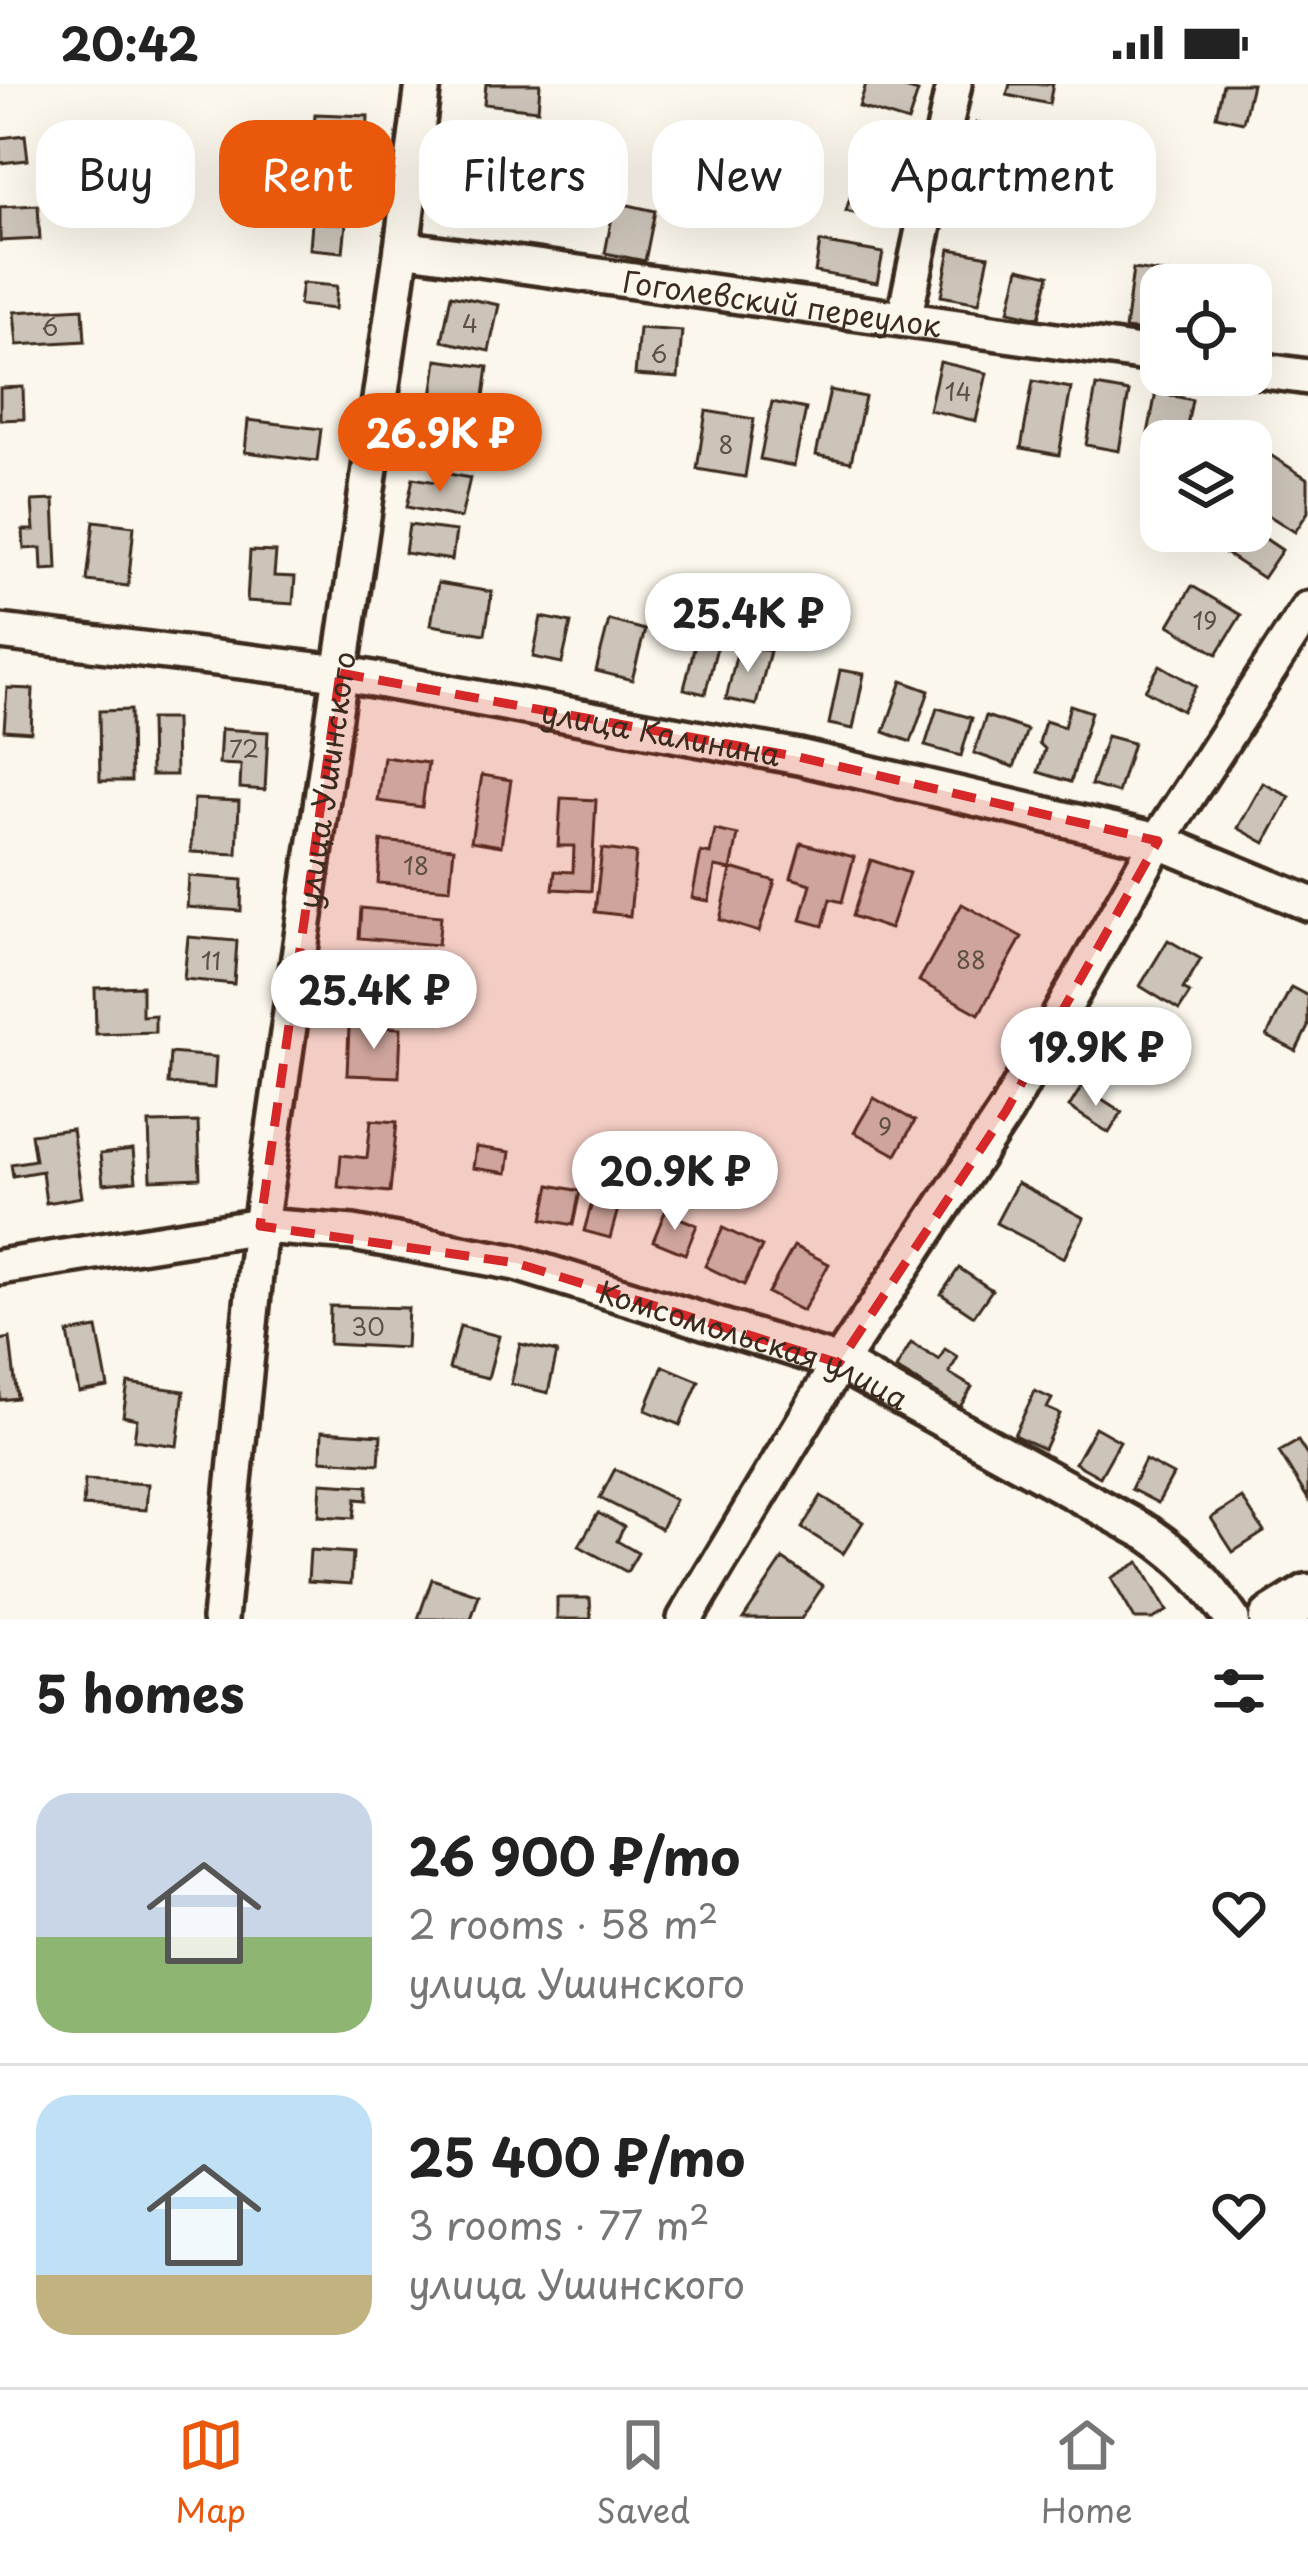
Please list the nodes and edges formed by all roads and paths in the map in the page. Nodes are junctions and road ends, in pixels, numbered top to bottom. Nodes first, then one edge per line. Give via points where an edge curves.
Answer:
1 (423, 84) edge
2 (954, 84) edge
3 (402, 248) junction
4 (904, 319) junction
5 (1140, 353) edge
6 (1272, 372) edge
7 (1308, 377) edge
8 (1308, 609) edge
9 (0, 632) edge
10 (340, 673) junction
11 (1158, 842) junction
12 (1308, 903) edge
13 (260, 1226) junction
14 (0, 1267) edge
15 (839, 1363) junction
16 (1308, 1596) edge
17 (689, 1618) edge
18 (220, 1619) edge
19 (1232, 1619) edge
20 (1271, 1619) edge

1 - 3 street, улица Ушинского
2 - 4 street
3 - 4 street, Гоголевский переулок
3 - 10 street, улица Ушинского
4 - 5 street, Гоголевский переулок
6 - 7 street
8 - 11 street
9 - 10 street, улица Калинина
10 - 11 street, улица Калинина via 799,757
10 - 13 street, улица Ушинского
11 - 12 street, улица Калинина
11 - 15 street via 1006,1111
13 - 14 street, Комсомольская улица
13 - 15 street, Комсомольская улица via 353,1233 516,1263
13 - 18 street, улица Ушинского
15 - 17 street
15 - 19 street, Комсомольская улица via 1149,1534 1202,1576
16 - 20 main road

